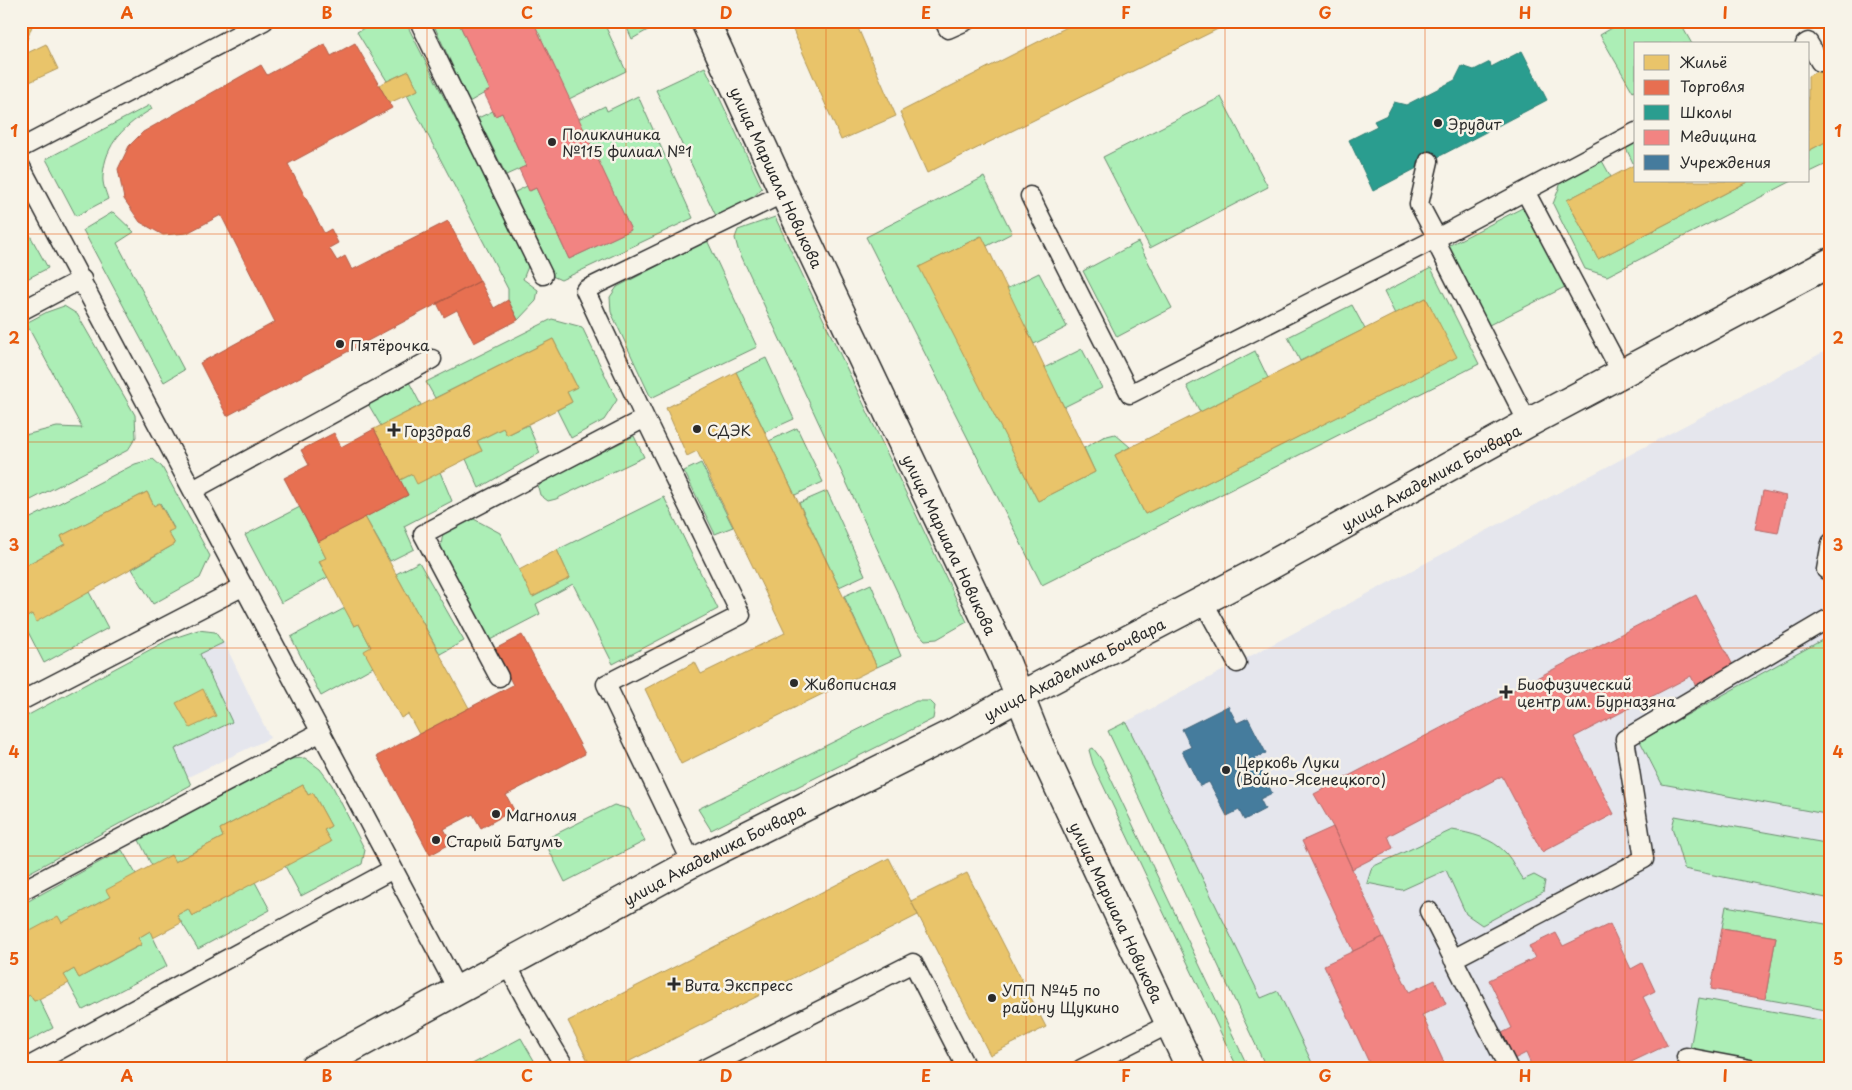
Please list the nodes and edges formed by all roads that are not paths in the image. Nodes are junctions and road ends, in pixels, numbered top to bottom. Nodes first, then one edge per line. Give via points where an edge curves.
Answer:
1 (419, 21) edge
2 (705, 21) edge
3 (944, 21) edge
4 (966, 21) edge
5 (253, 24) edge
6 (1810, 45) edge
7 (1820, 62) dead end
8 (1634, 133) edge
9 (21, 148) edge
10 (1429, 161) dead end
11 (21, 167) edge
12 (1525, 192) junction
13 (784, 193) junction
14 (1030, 196) dead end
15 (1437, 238) junction
16 (1831, 262) edge
17 (543, 275) dead end
18 (82, 279) junction
19 (21, 311) edge
20 (432, 359) dead end
21 (1622, 374) junction
22 (645, 418) junction
23 (1528, 423) junction
24 (193, 490) junction
25 (1831, 543) edge
26 (1826, 570) dead end
27 (244, 586) junction
28 (1203, 601) junction
29 (1831, 621) edge
30 (1237, 663) dead end
31 (499, 677) dead end
32 (1020, 696) junction
33 (21, 701) edge
34 (321, 732) junction
35 (692, 863) junction
36 (393, 869) junction
37 (21, 891) edge
38 (1429, 911) dead end
39 (1453, 959) junction
40 (506, 963) junction
41 (457, 989) junction
42 (1169, 1024) junction
43 (1686, 1057) dead end
44 (24, 1069) edge
45 (313, 1069) edge
46 (566, 1069) edge
47 (704, 1069) edge
48 (967, 1069) edge
49 (1081, 1069) edge
50 (1191, 1069) edge
51 (1509, 1069) edge
52 (1750, 1069) edge

1 - 17 lane
2 - 13 street, улица Маршала Новикова
3 - 4 lane via 948,29
5 - 9 lane
6 - 7 lane
8 - 12 lane
10 - 15 lane via 1419,204
11 - 18 lane
12 - 15 lane
12 - 21 lane
13 - 22 lane via 585,290
13 - 32 street, улица Маршала Новикова
14 - 15 lane via 1130,394
15 - 23 lane via 1440,250
16 - 21 street, улица Академика Бочвара
18 - 19 lane
18 - 24 lane
20 - 24 lane
21 - 23 street, улица Академика Бочвара
22 - 31 lane via 423,534
22 - 35 lane via 742,615 606,684
23 - 28 street, улица Академика Бочвара
24 - 27 lane
25 - 26 lane
27 - 33 lane
27 - 34 lane
28 - 30 lane
28 - 32 street, улица Академика Бочвара
29 - 39 lane via 1826,620 1625,739 1644,859
32 - 35 street, улица Академика Бочвара
32 - 42 street, улица Маршала Новикова via 1040,747
34 - 36 lane
34 - 37 lane
35 - 40 street, улица Академика Бочвара
36 - 41 lane
36 - 44 lane
38 - 39 lane
39 - 51 lane
40 - 41 street, улица Академика Бочвара
40 - 46 lane
41 - 45 street, улица Академика Бочвара
42 - 49 lane
42 - 50 street, улица Маршала Новикова
43 - 52 lane
47 - 48 lane via 913,963

